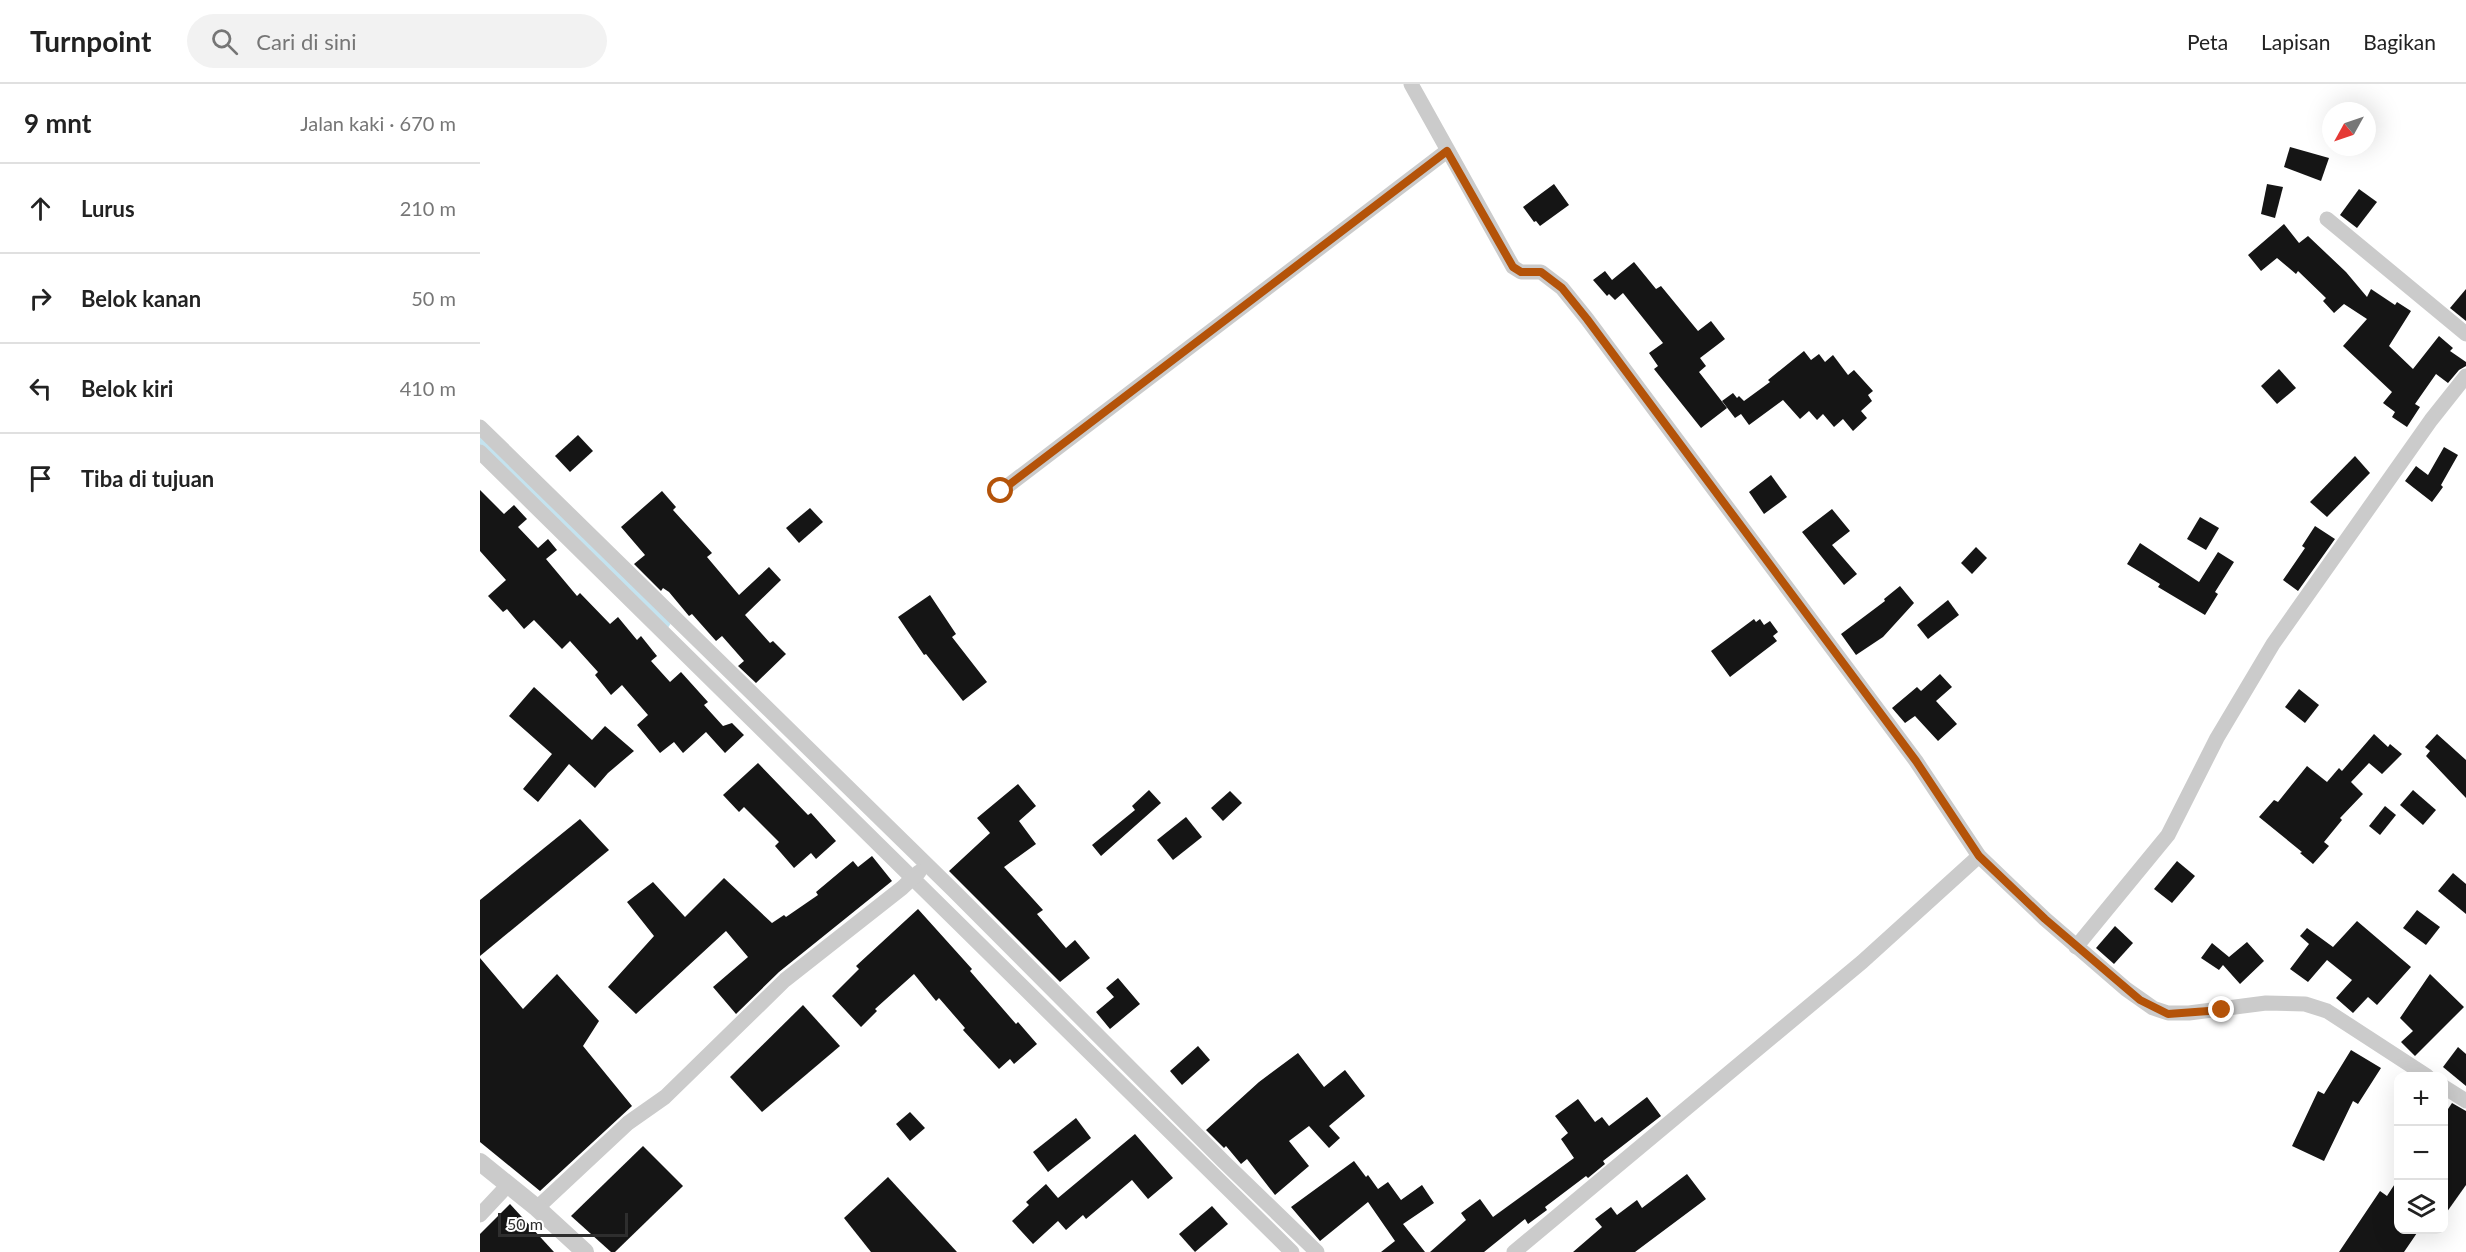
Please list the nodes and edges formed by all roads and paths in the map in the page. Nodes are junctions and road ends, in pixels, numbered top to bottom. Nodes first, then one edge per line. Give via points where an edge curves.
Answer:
1 (1411, 84) edge
2 (1447, 151) junction
3 (2327, 219) dead end
4 (2466, 334) edge
5 (2466, 376) edge
6 (480, 427) edge
7 (480, 452) edge
8 (1001, 491) dead end
9 (1979, 856) junction
10 (920, 871) junction
11 (2076, 947) junction
12 (2419, 1072) edge
13 (2448, 1090) edge
14 (2466, 1101) edge
15 (480, 1162) edge
16 (508, 1185) junction
17 (537, 1208) junction
18 (480, 1215) edge
19 (585, 1252) edge
20 (1292, 1252) edge
21 (1317, 1252) edge
22 (1514, 1252) edge

1 - 2 street
2 - 8 street
2 - 9 street via 1513,267 1521,272 1541,272 1562,288 1587,319 1916,761
3 - 4 street
5 - 11 street via 2273,644 2217,738 2168,835
6 - 10 street
7 - 10 street
9 - 11 street
9 - 22 street via 1862,962
10 - 17 street via 785,980 665,1097 628,1123
10 - 20 street
10 - 21 street
11 - 12 street via 2140,1000 2168,1014 2266,1003 2305,1004 2327,1011
13 - 14 street
15 - 16 street
16 - 17 street
16 - 18 street
17 - 19 street

